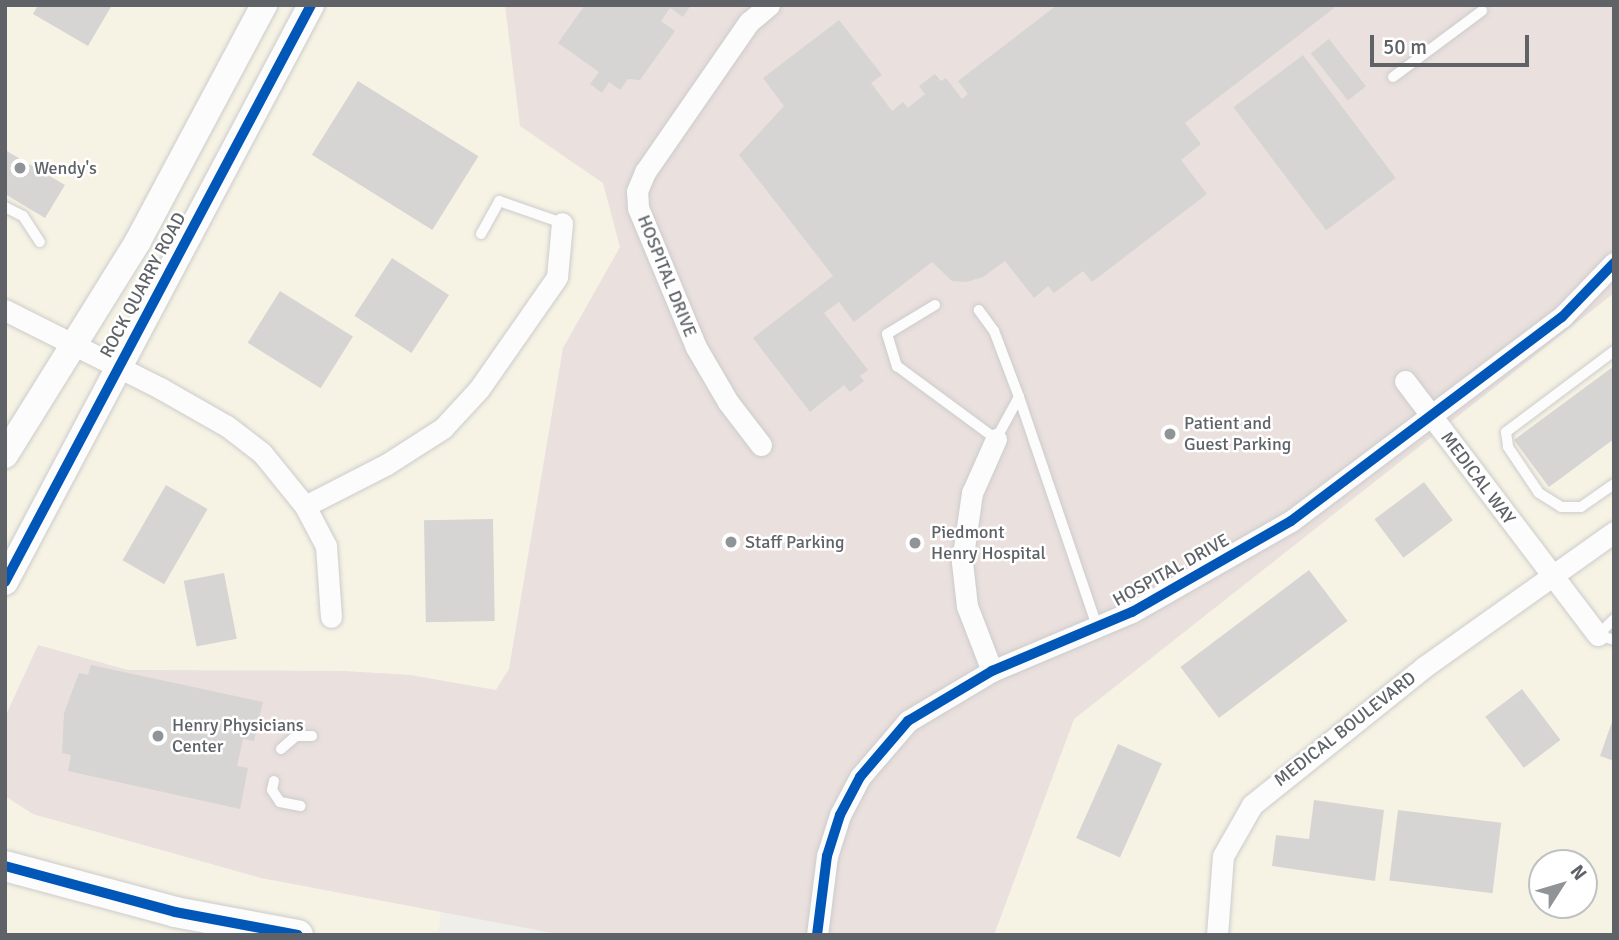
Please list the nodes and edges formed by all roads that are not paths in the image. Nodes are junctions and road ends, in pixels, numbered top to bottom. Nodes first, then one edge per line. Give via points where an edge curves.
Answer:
1 (264, 5) edge
2 (311, 5) edge
3 (769, 5) edge
4 (1483, 7) edge
5 (1393, 77) dead end
6 (5, 207) edge
7 (562, 223) joint
8 (481, 234) dead end
9 (40, 242) dead end
10 (1614, 262) edge
11 (935, 305) dead end
12 (5, 310) edge
13 (979, 310) dead end
14 (75, 346) junction
15 (1614, 351) edge
16 (119, 368) junction
17 (1405, 381) dead end
18 (1019, 397) junction
19 (1432, 418) junction
20 (996, 439) junction
21 (761, 445) dead end
22 (5, 456) edge
23 (1614, 484) edge
24 (305, 506) junction
25 (1614, 532) edge
26 (1551, 575) junction
27 (5, 582) edge
28 (331, 617) dead end
29 (1614, 619) edge
30 (1098, 629) junction
31 (1606, 638) edge
32 (992, 670) junction
33 (312, 736) dead end
34 (281, 749) dead end
35 (274, 780) dead end
36 (301, 806) dead end
37 (7, 865) edge
38 (298, 935) edge
39 (817, 935) edge
40 (1217, 935) edge

1 - 14 street, ROCK QUARRY ROAD via 151,218
2 - 16 street, ROCK QUARRY ROAD
3 - 21 street, HOSPITAL DRIVE via 748,22 645,172 637,191 638,208 696,347 728,402
4 - 5 lane
6 - 9 lane via 23,216
7 - 8 lane via 499,201
7 - 24 street via 557,277 479,389 443,428 387,464
10 - 19 street, HOSPITAL DRIVE via 1578,303
11 - 20 lane via 887,334 897,366
12 - 14 street
13 - 18 lane via 994,331
14 - 16 street
14 - 22 street, ROCK QUARRY ROAD
15 - 23 lane via 1506,432 1507,447 1539,493 1561,508 1581,507
16 - 24 street via 227,426 276,467
16 - 27 street, ROCK QUARRY ROAD
17 - 19 street, MEDICAL WAY
18 - 20 lane
18 - 30 lane
19 - 26 street, MEDICAL WAY
19 - 30 street, HOSPITAL DRIVE via 1291,521
20 - 32 street via 972,493 962,562 967,606
24 - 28 street via 326,546
25 - 26 street, MEDICAL BOULEVARD
26 - 31 street
26 - 40 street, MEDICAL BOULEVARD via 1424,667 1252,805 1223,856
29 - 31 lane
30 - 32 street, HOSPITAL DRIVE
32 - 39 street, HOSPITAL DRIVE via 908,721 860,777 833,834
33 - 34 lane via 296,736
35 - 36 lane via 272,790 280,802
37 - 38 main road via 175,912

